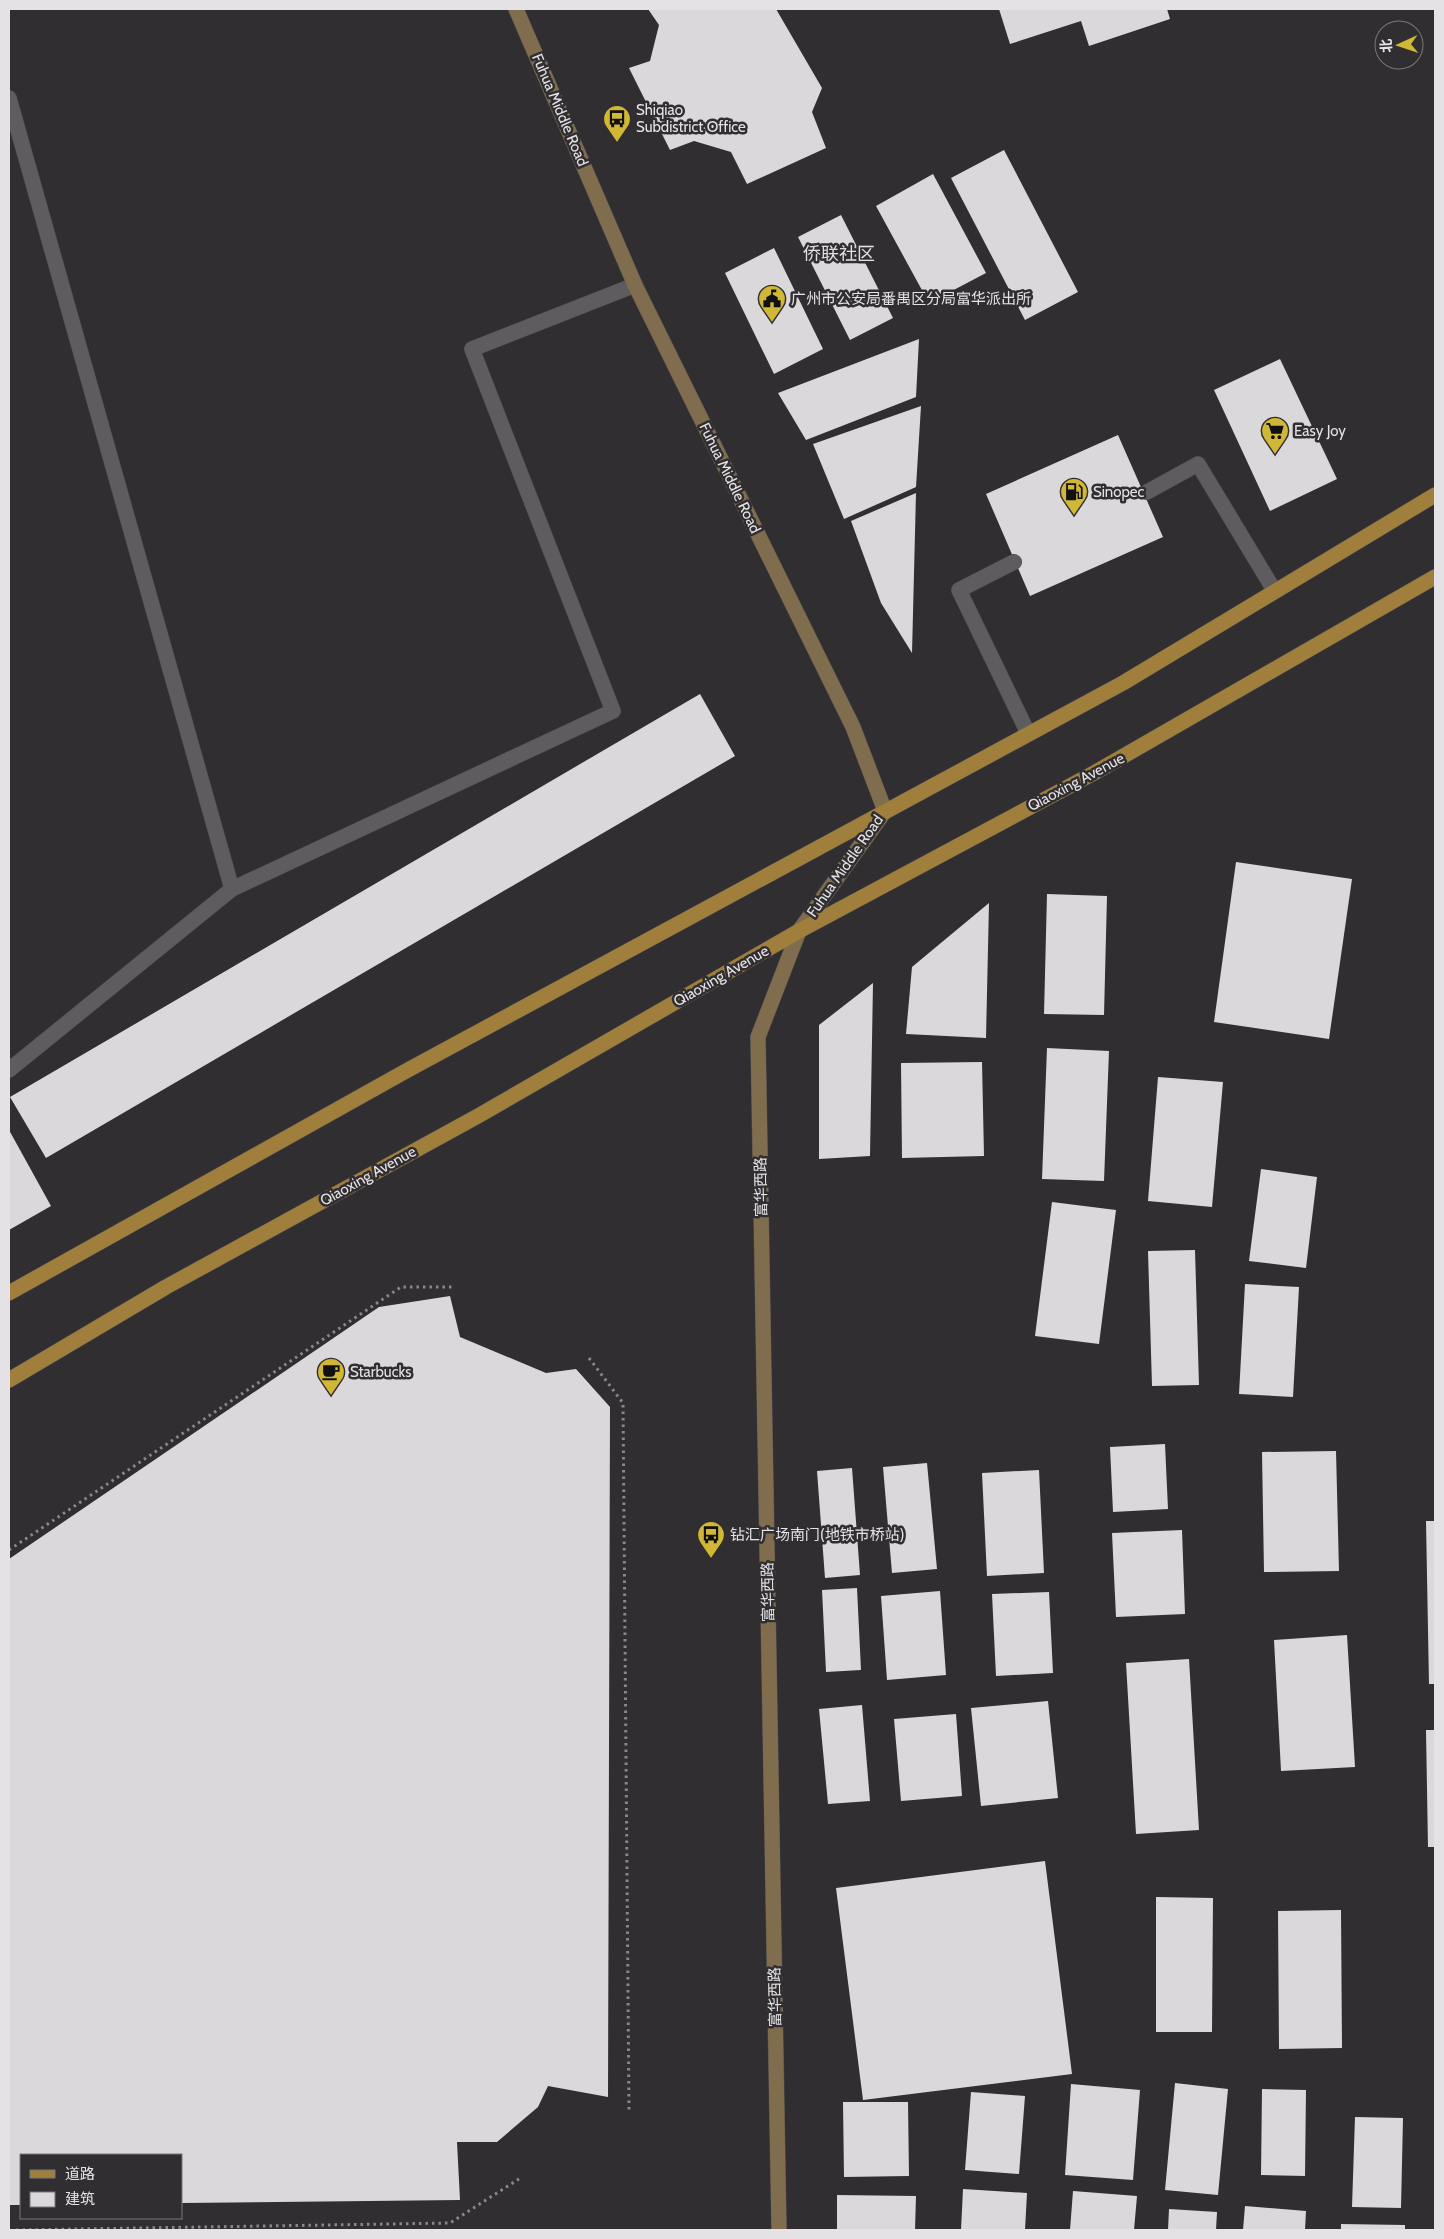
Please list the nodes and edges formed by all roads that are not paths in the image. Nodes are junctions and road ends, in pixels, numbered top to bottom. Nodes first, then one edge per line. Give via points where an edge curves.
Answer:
1 (516, 9) edge
2 (9, 98) edge
3 (635, 285) junction
4 (1147, 492) dead end
5 (1435, 495) edge
6 (1014, 562) dead end
7 (1435, 577) edge
8 (1274, 590) junction
9 (1028, 733) junction
10 (885, 811) junction
11 (232, 889) junction
12 (799, 931) junction
13 (9, 1070) edge
14 (9, 1293) edge
15 (9, 1380) edge
16 (779, 2230) edge

1 - 3 street, Fuhua Middle Road
2 - 11 street
3 - 10 street, Fuhua Middle Road via 853,727
3 - 11 street via 472,349 612,711
4 - 8 street via 1198,464
5 - 8 main road
6 - 9 street via 959,590
7 - 12 main road, Qiaoxing Avenue via 1103,768
8 - 9 main road via 1123,683
9 - 10 main road
10 - 12 street, Fuhua Middle Road
10 - 14 main road via 415,1066
11 - 13 street
12 - 15 main road, Qiaoxing Avenue via 478,1116 166,1287
12 - 16 street, 富华西路 via 758,1037

